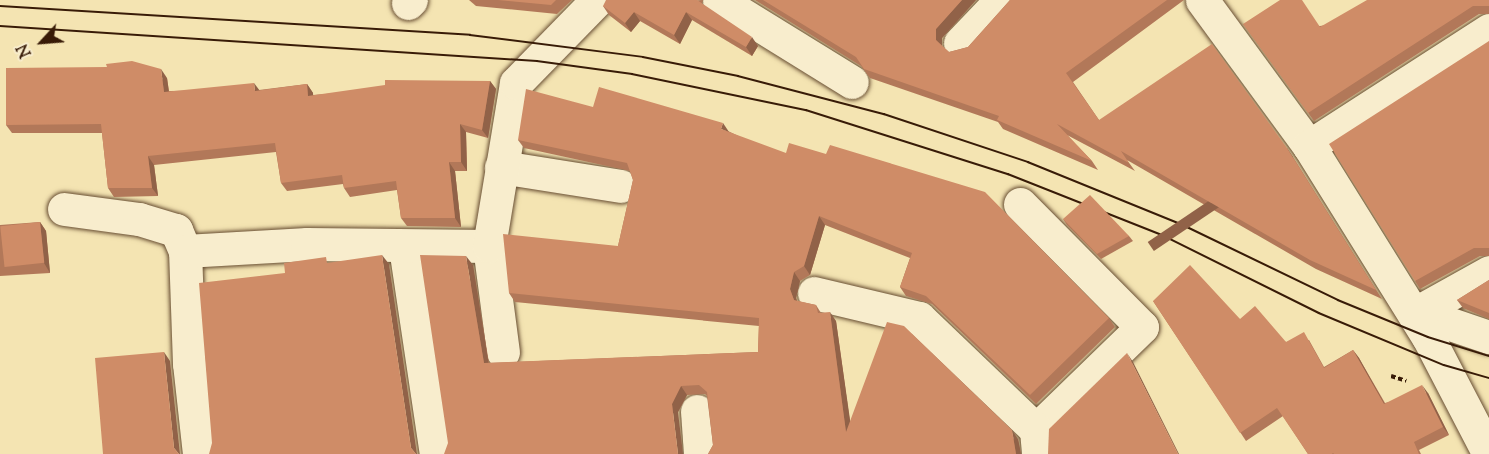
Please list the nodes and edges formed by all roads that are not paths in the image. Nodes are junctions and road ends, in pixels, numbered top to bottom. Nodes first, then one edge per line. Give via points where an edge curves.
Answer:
1 (597, 0) edge
2 (719, 0) edge
3 (1001, 0) edge
4 (1202, 0) edge
5 (1489, 30) edge
6 (960, 43) dead end
7 (852, 82) dead end
8 (1309, 146) junction
9 (501, 167) junction
10 (621, 186) dead end
11 (1020, 204) dead end
12 (64, 209) dead end
13 (489, 246) junction
14 (405, 247) junction
15 (185, 251) junction
16 (1489, 272) edge
17 (814, 293) dead end
18 (1416, 313) junction
19 (1489, 337) edge
20 (503, 352) dead end
21 (697, 411) dead end
22 (1037, 442) edge
23 (199, 454) edge
24 (436, 454) edge
25 (700, 454) edge
26 (1489, 454) edge

1 - 9 street via 516,83
2 - 7 street
3 - 6 street
4 - 8 street
5 - 8 street
8 - 18 street
9 - 10 street
9 - 13 street
11 - 22 street via 1142,327
12 - 15 street via 139,219 176,230
13 - 14 street
13 - 20 street
14 - 15 street via 307,244
14 - 24 street
15 - 23 street via 189,364
16 - 18 street
17 - 22 street via 919,318
18 - 19 street
18 - 26 street
21 - 25 street

